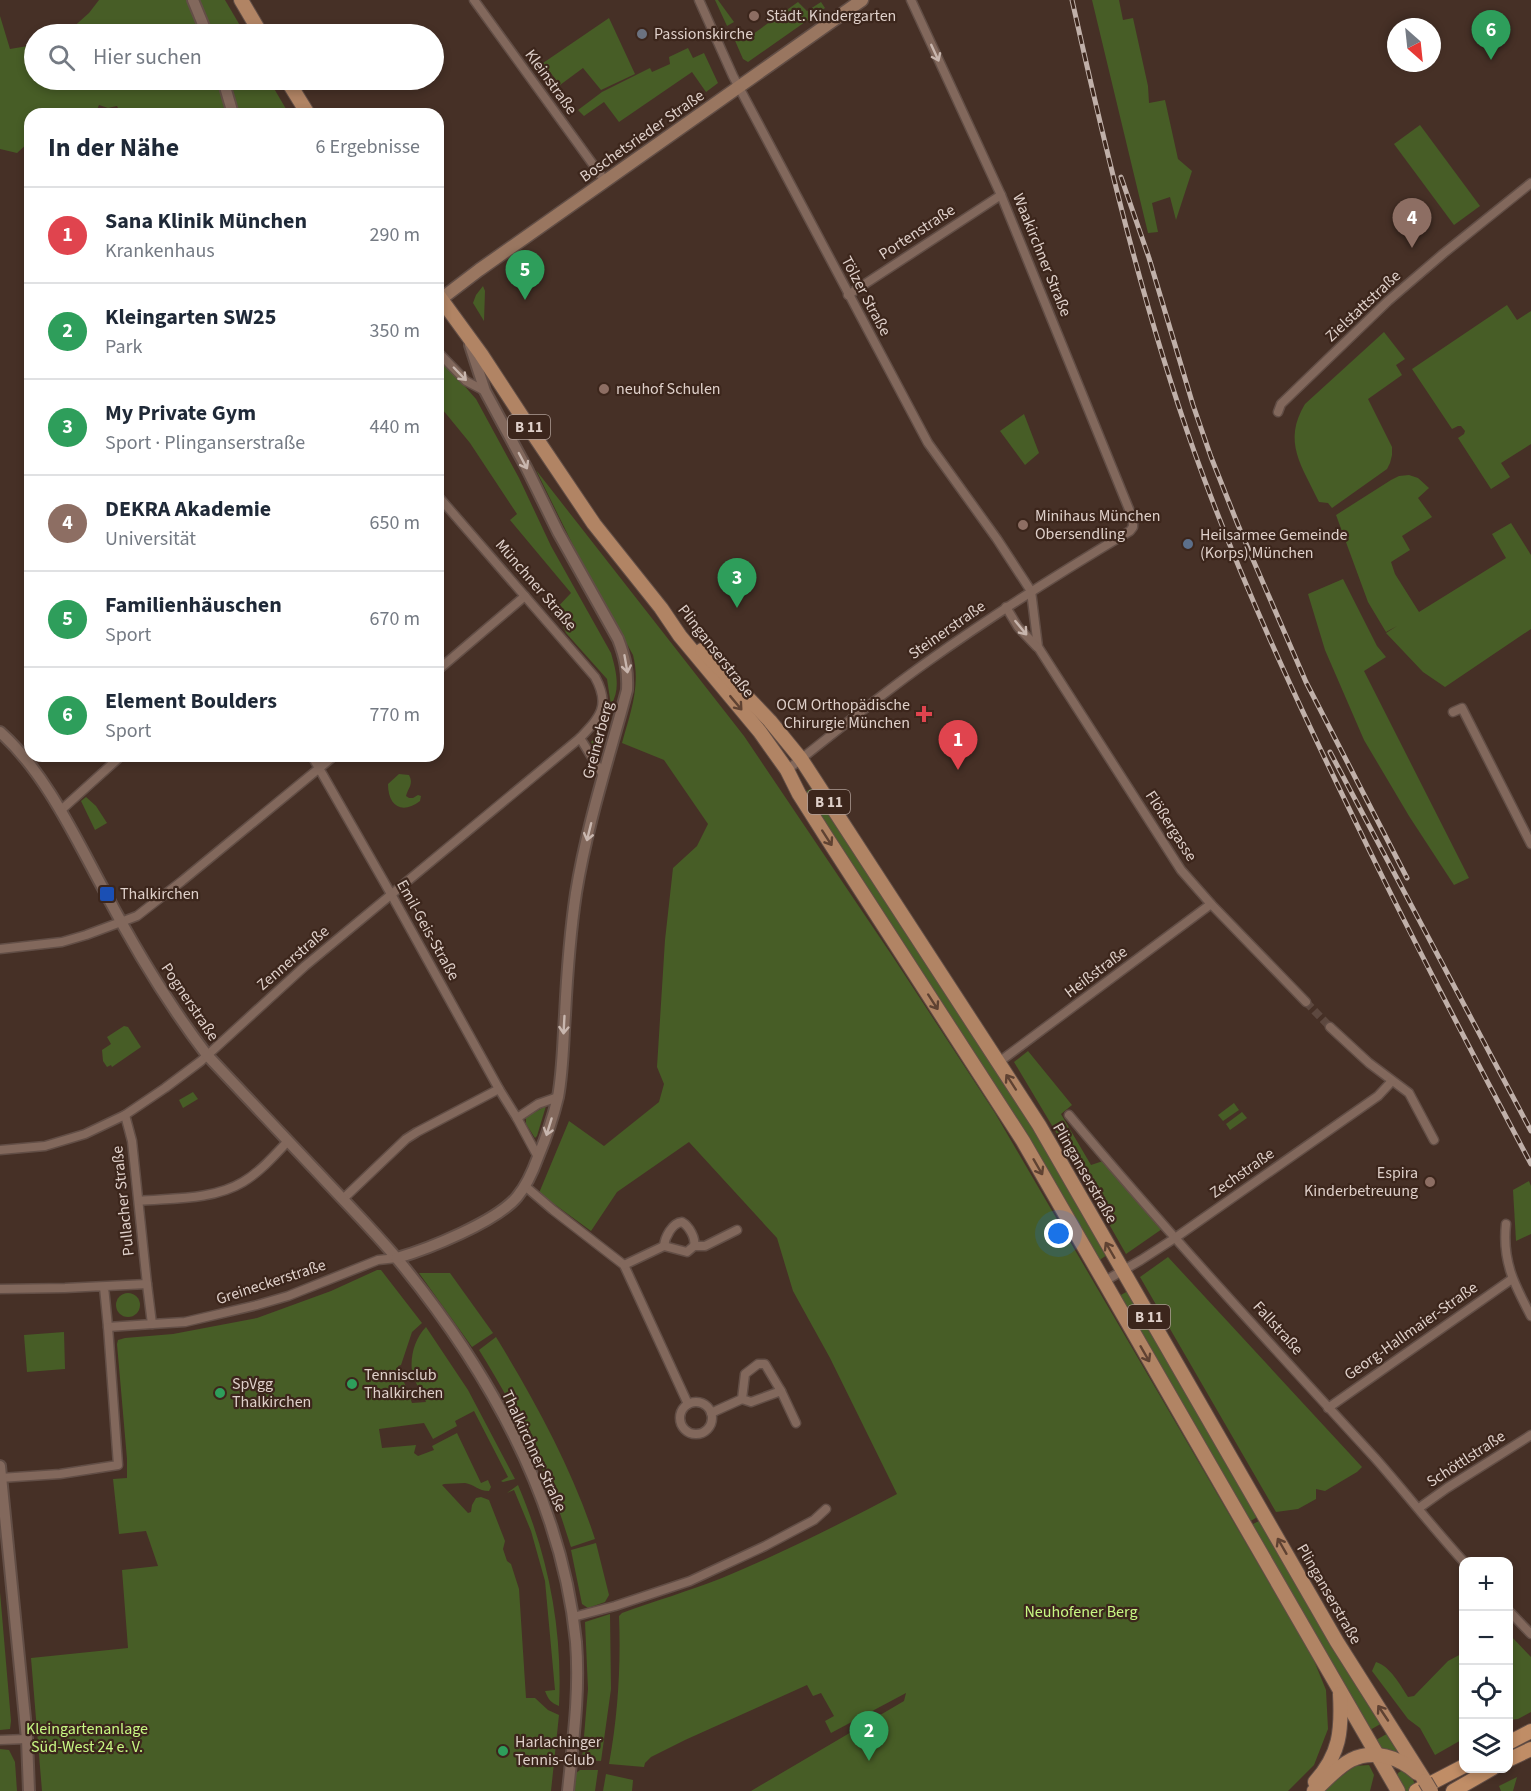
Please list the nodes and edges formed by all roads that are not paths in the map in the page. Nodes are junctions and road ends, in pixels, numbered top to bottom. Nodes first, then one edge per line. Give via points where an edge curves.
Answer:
1 (193, 0) edge
2 (241, 0) edge
3 (474, 0) edge
4 (699, 0) edge
5 (862, 0) edge
6 (911, 0) edge
7 (203, 24) edge
8 (255, 24) edge
9 (739, 88) junction
10 (226, 90) edge
11 (293, 90) edge
12 (231, 108) edge
13 (304, 108) edge
14 (605, 181) junction
15 (1531, 183) edge
16 (1001, 195) junction
17 (444, 294) edge
18 (849, 295) junction
19 (444, 304) edge
20 (464, 330) junction
21 (444, 358) edge
22 (485, 391) junction
23 (1278, 412) dead end
24 (444, 502) edge
25 (1133, 526) joint
26 (1031, 591) junction
27 (525, 596) junction
28 (1006, 607) junction
29 (661, 608) junction
30 (1038, 647) junction
31 (444, 665) edge
32 (604, 699) joint
33 (1454, 712) dead end
34 (0, 732) edge
35 (580, 738) junction
36 (24, 758) edge
37 (801, 759) junction
38 (27, 762) edge
39 (114, 762) edge
40 (315, 762) edge
41 (326, 762) edge
42 (318, 768) junction
43 (787, 770) junction
44 (603, 775) junction
45 (60, 811) junction
46 (1531, 844) edge
47 (391, 894) junction
48 (1211, 904) junction
49 (121, 922) junction
50 (0, 949) edge
51 (1306, 1002) tunnel mouth
52 (1330, 1027) tunnel mouth
53 (207, 1055) junction
54 (999, 1062) junction
55 (1392, 1081) junction
56 (499, 1089) junction
57 (558, 1097) junction
58 (1069, 1115) dead end
59 (125, 1116) junction
60 (517, 1118) junction
61 (1434, 1140) dead end
62 (288, 1141) junction
63 (0, 1150) edge
64 (538, 1157) junction
65 (525, 1186) junction
66 (343, 1199) junction
67 (139, 1202) junction
68 (1506, 1224) dead end
69 (737, 1230) dead end
70 (1174, 1238) junction
71 (664, 1246) junction
72 (694, 1246) junction
73 (397, 1258) junction
74 (624, 1265) junction
75 (1122, 1271) junction
76 (1512, 1279) junction
77 (1103, 1282) junction
78 (147, 1284) junction
79 (104, 1287) junction
80 (0, 1289) edge
81 (1531, 1316) edge
82 (152, 1324) junction
83 (108, 1327) junction
84 (781, 1391) junction
85 (742, 1399) junction
86 (688, 1404) junction
87 (1328, 1408) junction
88 (711, 1413) junction
89 (796, 1423) dead end
90 (1531, 1435) edge
91 (0, 1466) edge
92 (0, 1478) edge
93 (826, 1509) dead end
94 (1419, 1509) junction
95 (1459, 1557) edge
96 (1510, 1611) edge
97 (573, 1617) junction
98 (1531, 1634) edge
99 (1339, 1689) junction
100 (1531, 1731) edge
101 (27, 1739) junction
102 (0, 1740) edge
103 (1513, 1741) edge
104 (1531, 1749) edge
105 (1377, 1755) junction
106 (1513, 1759) edge
107 (1411, 1764) junction
108 (1459, 1768) edge
109 (1484, 1773) edge
110 (1424, 1788) edge
111 (29, 1791) edge
112 (568, 1791) edge
113 (1306, 1791) edge
114 (1314, 1791) edge
115 (1398, 1791) edge
116 (1453, 1791) edge

1 - 7 street
2 - 8 main road
3 - 14 street, Kleinstraße
4 - 9 street, Tölzer Straße
5 - 9 main road, Boschetsrieder Straße
6 -> 16 street, Waakirchner Straße
9 - 14 main road, Boschetsrieder Straße
9 - 18 street, Tölzer Straße
10 - 12 street
11 - 13 main road
14 - 17 main road, Boschetsrieder Straße
15 - 23 street, Zielstattstraße via 1388,301 1281,404
16 - 18 street, Portenstraße
16 - 25 street, Waakirchner Straße
18 - 26 street, Tölzer Straße via 928,443
19 - 20 main road, Plinganserstraße / B 11
20 - 22 street, Greinerberg
20 - 29 main road, Plinganserstraße / B 11 via 594,524
21 -> 22 street via 466,381
22 -> 44 street, Greinerberg via 625,657 627,690
24 - 27 street, Münchner Straße
25 - 26 street, Steinerstraße
26 - 28 street, Steinerstraße
26 - 30 street, Flößergasse
27 - 31 street
27 - 32 street, Münchner Straße via 596,677
28 -> 30 street, Flößergasse via 1018,627
28 - 37 street, Steinerstraße
29 - 37 main road, Plinganserstraße / B 11 via 770,721
29 -> 43 main road, Plinganserstraße / B 11
30 - 48 street, Flößergasse via 1181,870
32 - 35 street, Zennerstraße via 597,721
33 - 46 street via 1462,708
34 - 36 street, Pognerstraße
35 - 44 street
35 - 47 street, Zennerstraße
37 - 43 street, Steinerstraße
37 - 54 main road, Plinganserstraße / B 11
38 - 45 street, Pognerstraße
39 - 45 street
40 - 42 street, Emil-Geis-Straße
41 - 42 street
42 - 47 street, Emil-Geis-Straße
42 - 49 street via 160,899
43 -> 77 main road, Plinganserstraße / B 11 via 1023,1141
44 -> 57 street, Greinerberg via 576,894
45 - 49 street, Pognerstraße
47 - 53 street, Zennerstraße
47 - 56 street, Emil-Geis-Straße
48 - 51 street, Flößergasse
48 - 54 street, Heißstraße
49 - 50 street via 64,942
49 - 53 street, Pognerstraße via 167,1000
52 - 55 street
53 - 59 street, Zennerstraße
53 - 62 street, Pognerstraße
75 -> 54 main road, Plinganserstraße / B 11
55 - 61 street via 1409,1093
55 - 70 street, Zechstraße via 1378,1096
56 - 60 street, Emil-Geis-Straße
56 - 66 street via 406,1139
57 - 60 street
57 -> 64 street, Greinerberg
58 - 70 street, Fallstraße
59 - 63 street, Zennerstraße via 66,1140 36,1148
59 - 67 street, Pullacher Straße via 132,1140
60 - 64 street, Emil-Geis-Straße
62 - 66 street, Pognerstraße
62 - 67 street via 253,1175 233,1187 203,1195
64 - 65 street, Greinerberg
65 - 73 street, Greinerberg via 511,1203 490,1218
65 - 74 street
66 - 73 street, Pognerstraße
67 - 78 street, Pullacher Straße
68 - 76 street via 1504,1239
69 - 72 street via 705,1246
70 - 75 street, Zechstraße
70 - 87 street, Fallstraße
71 - 72 street via 687,1252
71 - 72 street via 674,1225 681,1222 686,1224
71 - 74 street
73 - 82 street, Greineckerstraße via 378,1260 288,1296 234,1312
73 - 97 street, Thalkirchner Straße via 467,1353 514,1436 548,1513
74 - 86 street
75 - 77 street, Zechstraße
107 -> 75 main road, Plinganserstraße / B 11
76 - 81 street
76 - 87 street, Georg-Hallmaier-Straße
77 -> 99 main road, Plinganserstraße / B 11
78 - 79 street
78 - 82 street, Pullacher Straße
79 - 80 street
79 - 83 street
82 - 83 street, Greineckerstraße
83 - 92 street via 118,1465
84 - 85 street via 751,1402
84 - 85 street via 760,1363 745,1374
84 - 89 street
85 - 88 street
86 - 88 street via 702,1404
86 - 88 street via 680,1419 683,1429 692,1434 707,1430
87 - 94 street, Fallstraße
90 - 94 street, Schöttlstraße
91 - 92 street
92 - 101 street
93 - 97 street via 765,1546 690,1581
94 - 95 street, Fallstraße
96 - 98 street
97 - 112 street, Thalkirchner Straße via 578,1682
99 - 105 main road, Plinganserstraße
99 - 113 main road, B 11 via 1337,1748
100 - 103 highway
101 - 102 street
101 - 111 street
104 - 106 highway
105 - 107 main road
105 - 114 main road via 1352,1759
105 - 115 main road, Plinganserstraße
107 - 110 main road, Plinganserstraße / B 11
108 - 110 highway
109 - 116 highway

